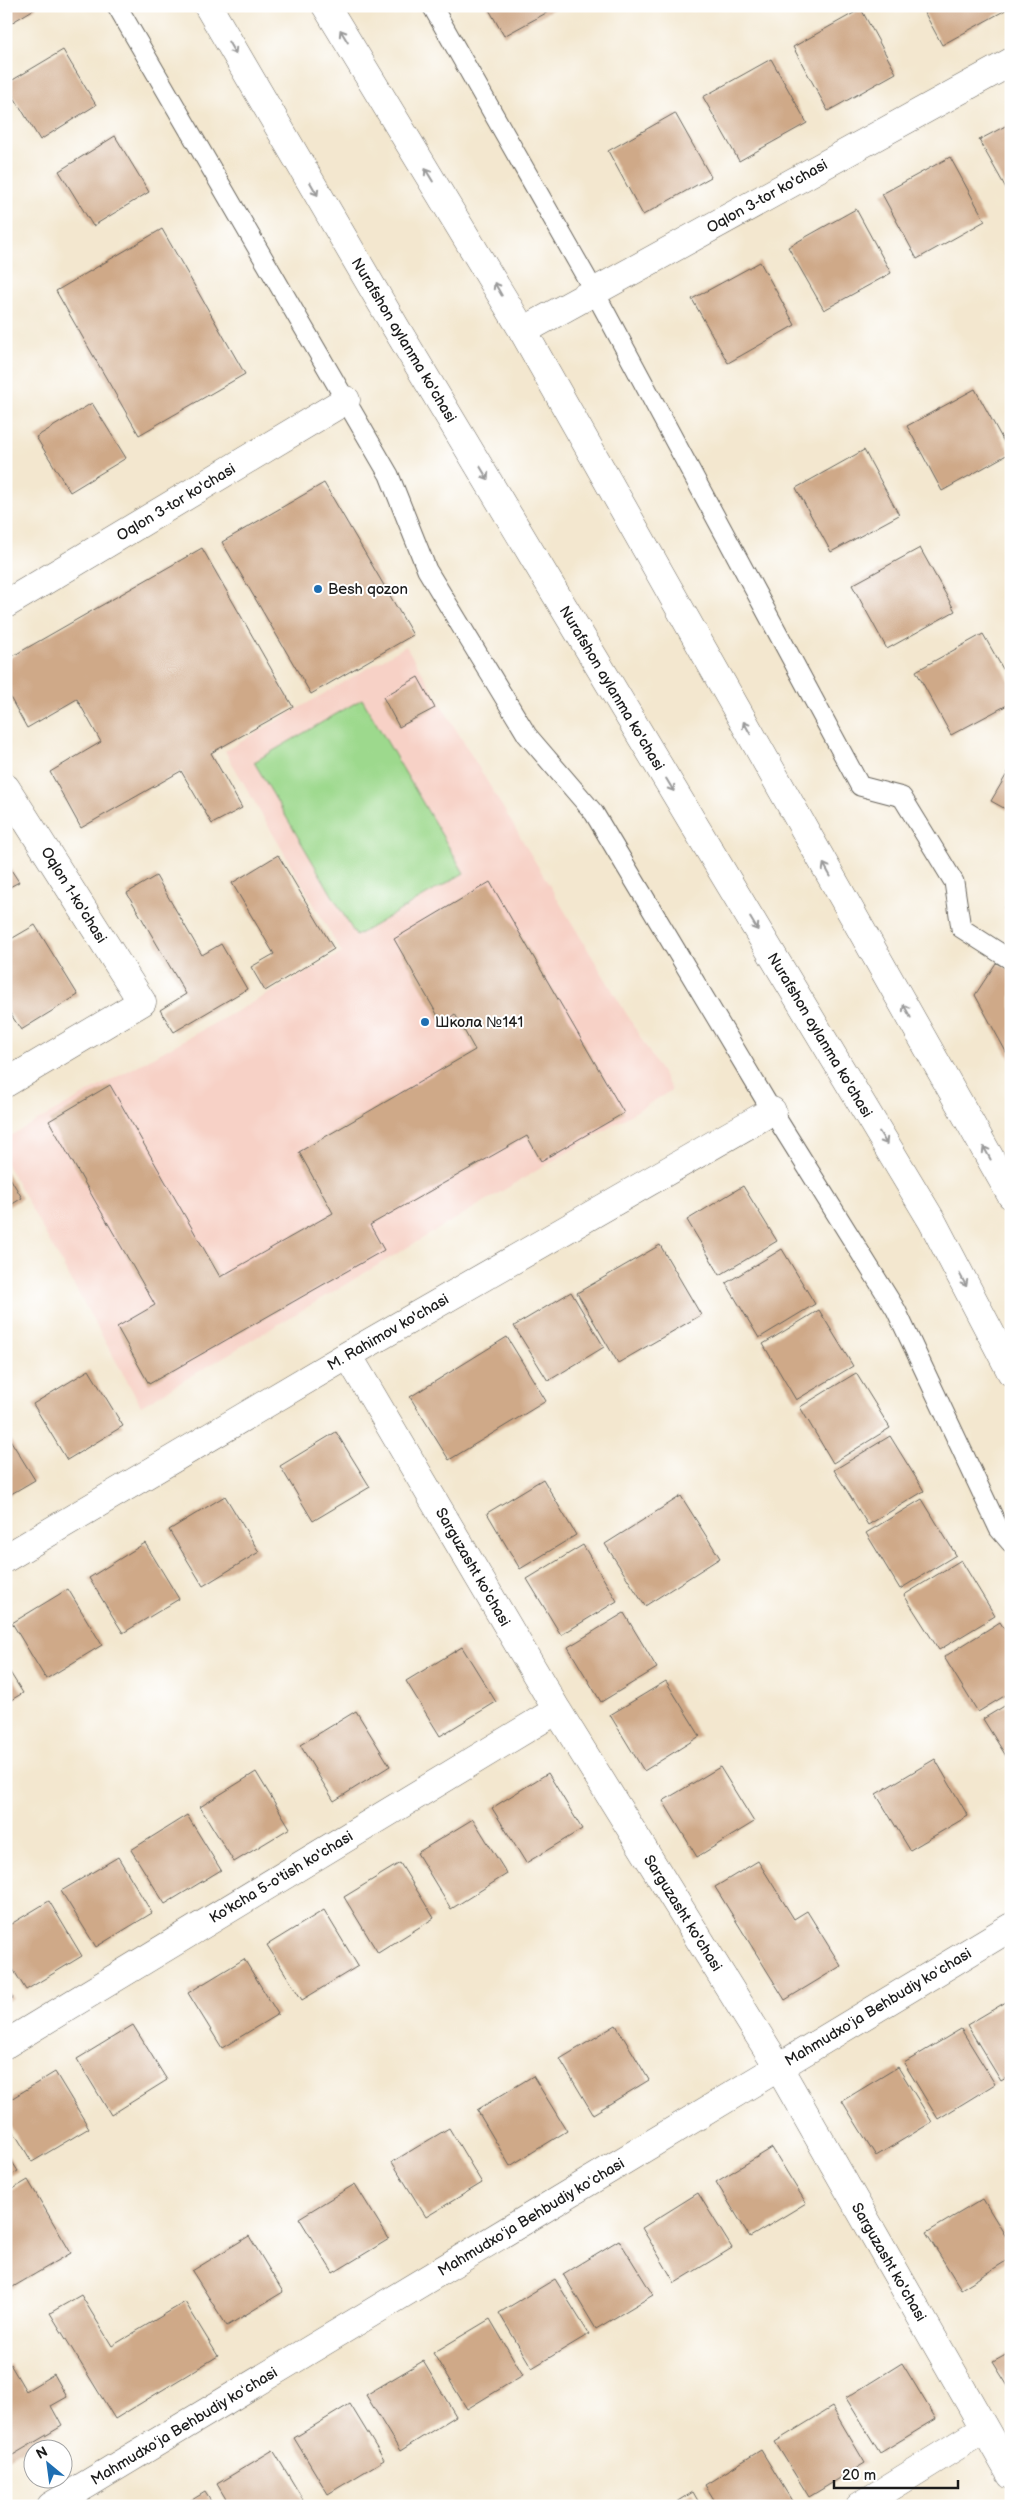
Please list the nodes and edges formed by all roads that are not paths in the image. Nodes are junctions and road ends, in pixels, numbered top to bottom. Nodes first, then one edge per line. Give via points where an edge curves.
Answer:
1 (117, 6) edge
2 (208, 6) edge
3 (326, 6) edge
4 (432, 6) edge
5 (1011, 62) edge
6 (594, 291) junction
7 (523, 331) junction
8 (346, 400) junction
9 (6, 604) edge
10 (6, 788) edge
11 (1011, 960) edge
12 (6, 1083) edge
13 (772, 1111) junction
14 (1011, 1195) edge
15 (348, 1355) junction
16 (1011, 1372) edge
17 (1011, 1543) edge
18 (6, 1558) edge
19 (557, 1710) junction
20 (1011, 1927) edge
21 (6, 2044) edge
22 (779, 2068) junction
23 (984, 2429) junction
24 (1011, 2475) edge
25 (52, 2506) edge
26 (860, 2506) edge

1 - 8 lane
2 -> 16 street, Nurafshon aylanma ko'chasi via 396,328 932,1221
7 -> 3 street
4 - 6 lane
5 - 6 street, Oqlon 3-tor ko'chasi
6 - 7 street, Oqlon 3-tor ko'chasi
6 - 11 lane via 860,786 902,797 954,882 961,928
14 -> 7 street
8 - 9 street, Oqlon 3-tor ko'chasi
8 - 13 lane via 389,475 426,570 527,735 594,813
10 - 12 street, Oqlon 1-ko'chasi via 142,1002
13 - 15 street, M. Rahimov ko'chasi
13 - 17 lane via 896,1310 999,1529
15 - 18 street, M. Rahimov ko'chasi
15 - 19 street, Sarguzasht ko'chasi
19 - 21 street, Ko'kcha 5-o'tish ko'chasi
19 - 22 street, Sarguzasht ko'chasi
20 - 22 street, Mahmudxoʻja Behbudiy koʻchasi
22 - 23 street, Sarguzasht ko'chasi
22 - 25 street, Mahmudxoʻja Behbudiy koʻchasi
23 - 24 street, Sarguzasht ko'chasi
23 - 26 street

